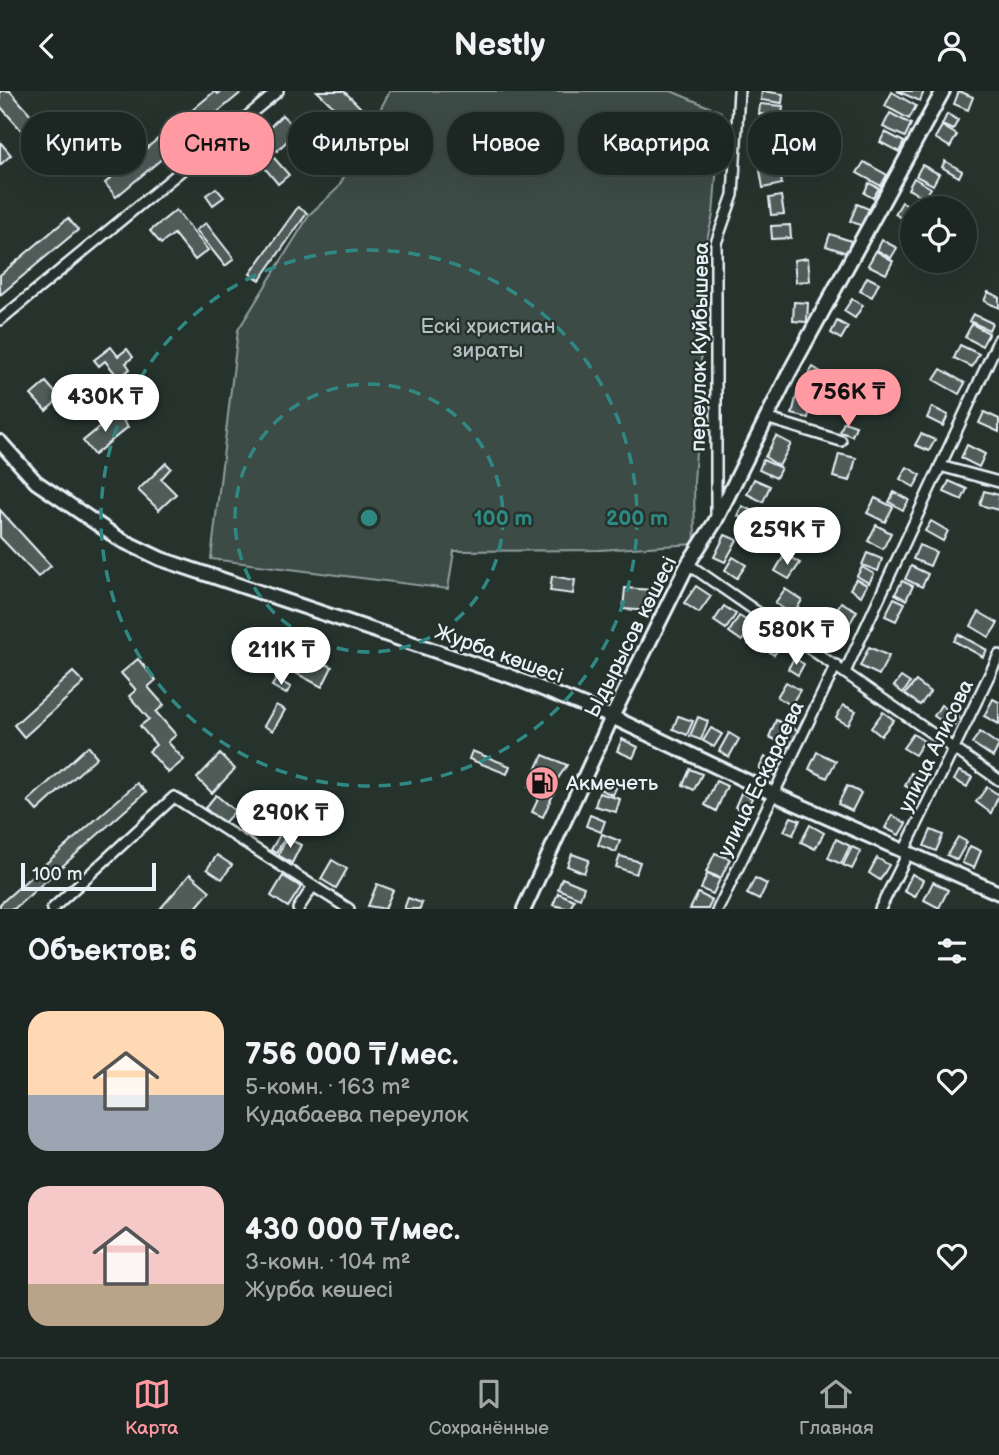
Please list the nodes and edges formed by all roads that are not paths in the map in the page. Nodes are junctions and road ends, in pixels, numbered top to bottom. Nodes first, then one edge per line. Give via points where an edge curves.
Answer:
1 (278, 91) edge
2 (739, 91) edge
3 (943, 91) edge
4 (0, 320) edge
5 (999, 339) edge
6 (766, 418) junction
7 (841, 441) dead end
8 (0, 442) edge
9 (940, 466) junction
10 (999, 482) edge
11 (715, 522) junction
12 (688, 564) junction
13 (999, 655) edge
14 (836, 665) junction
15 (845, 672) junction
16 (612, 717) junction
17 (954, 748) junction
18 (999, 779) edge
19 (774, 794) junction
20 (906, 852) junction
21 (313, 886) junction
22 (999, 893) edge
23 (52, 909) edge
24 (298, 909) edge
25 (349, 909) edge
26 (524, 909) edge
27 (718, 909) edge
28 (880, 909) edge

1 - 4 street
2 - 11 street, переулок Куйбышева via 733,195 716,243
3 - 6 street, Ыдырысов көшесі
5 - 9 street
6 - 7 street
6 - 11 street, Ыдырысов көшесі
8 - 16 street, Журба көшесі via 36,482 121,540 161,559 510,676
9 - 10 street
9 - 15 street
11 - 12 street, Ыдырысов көшесі
12 - 14 street
12 - 16 street, Ыдырысов көшесі
13 - 17 street, улица Алисова
14 - 15 street
14 - 19 street, улица Ескараева
15 - 17 street
16 - 19 street, Журба көшесі
16 - 26 street, Ыдырысов көшесі
17 - 18 street
17 - 20 street, улица Алисова
19 - 20 street, Журба көшесі
19 - 27 street, улица Ескараева
20 - 22 street, Журба көшесі
20 - 28 street, улица Алисова
21 - 23 street via 174,797
21 - 24 street
21 - 25 street

